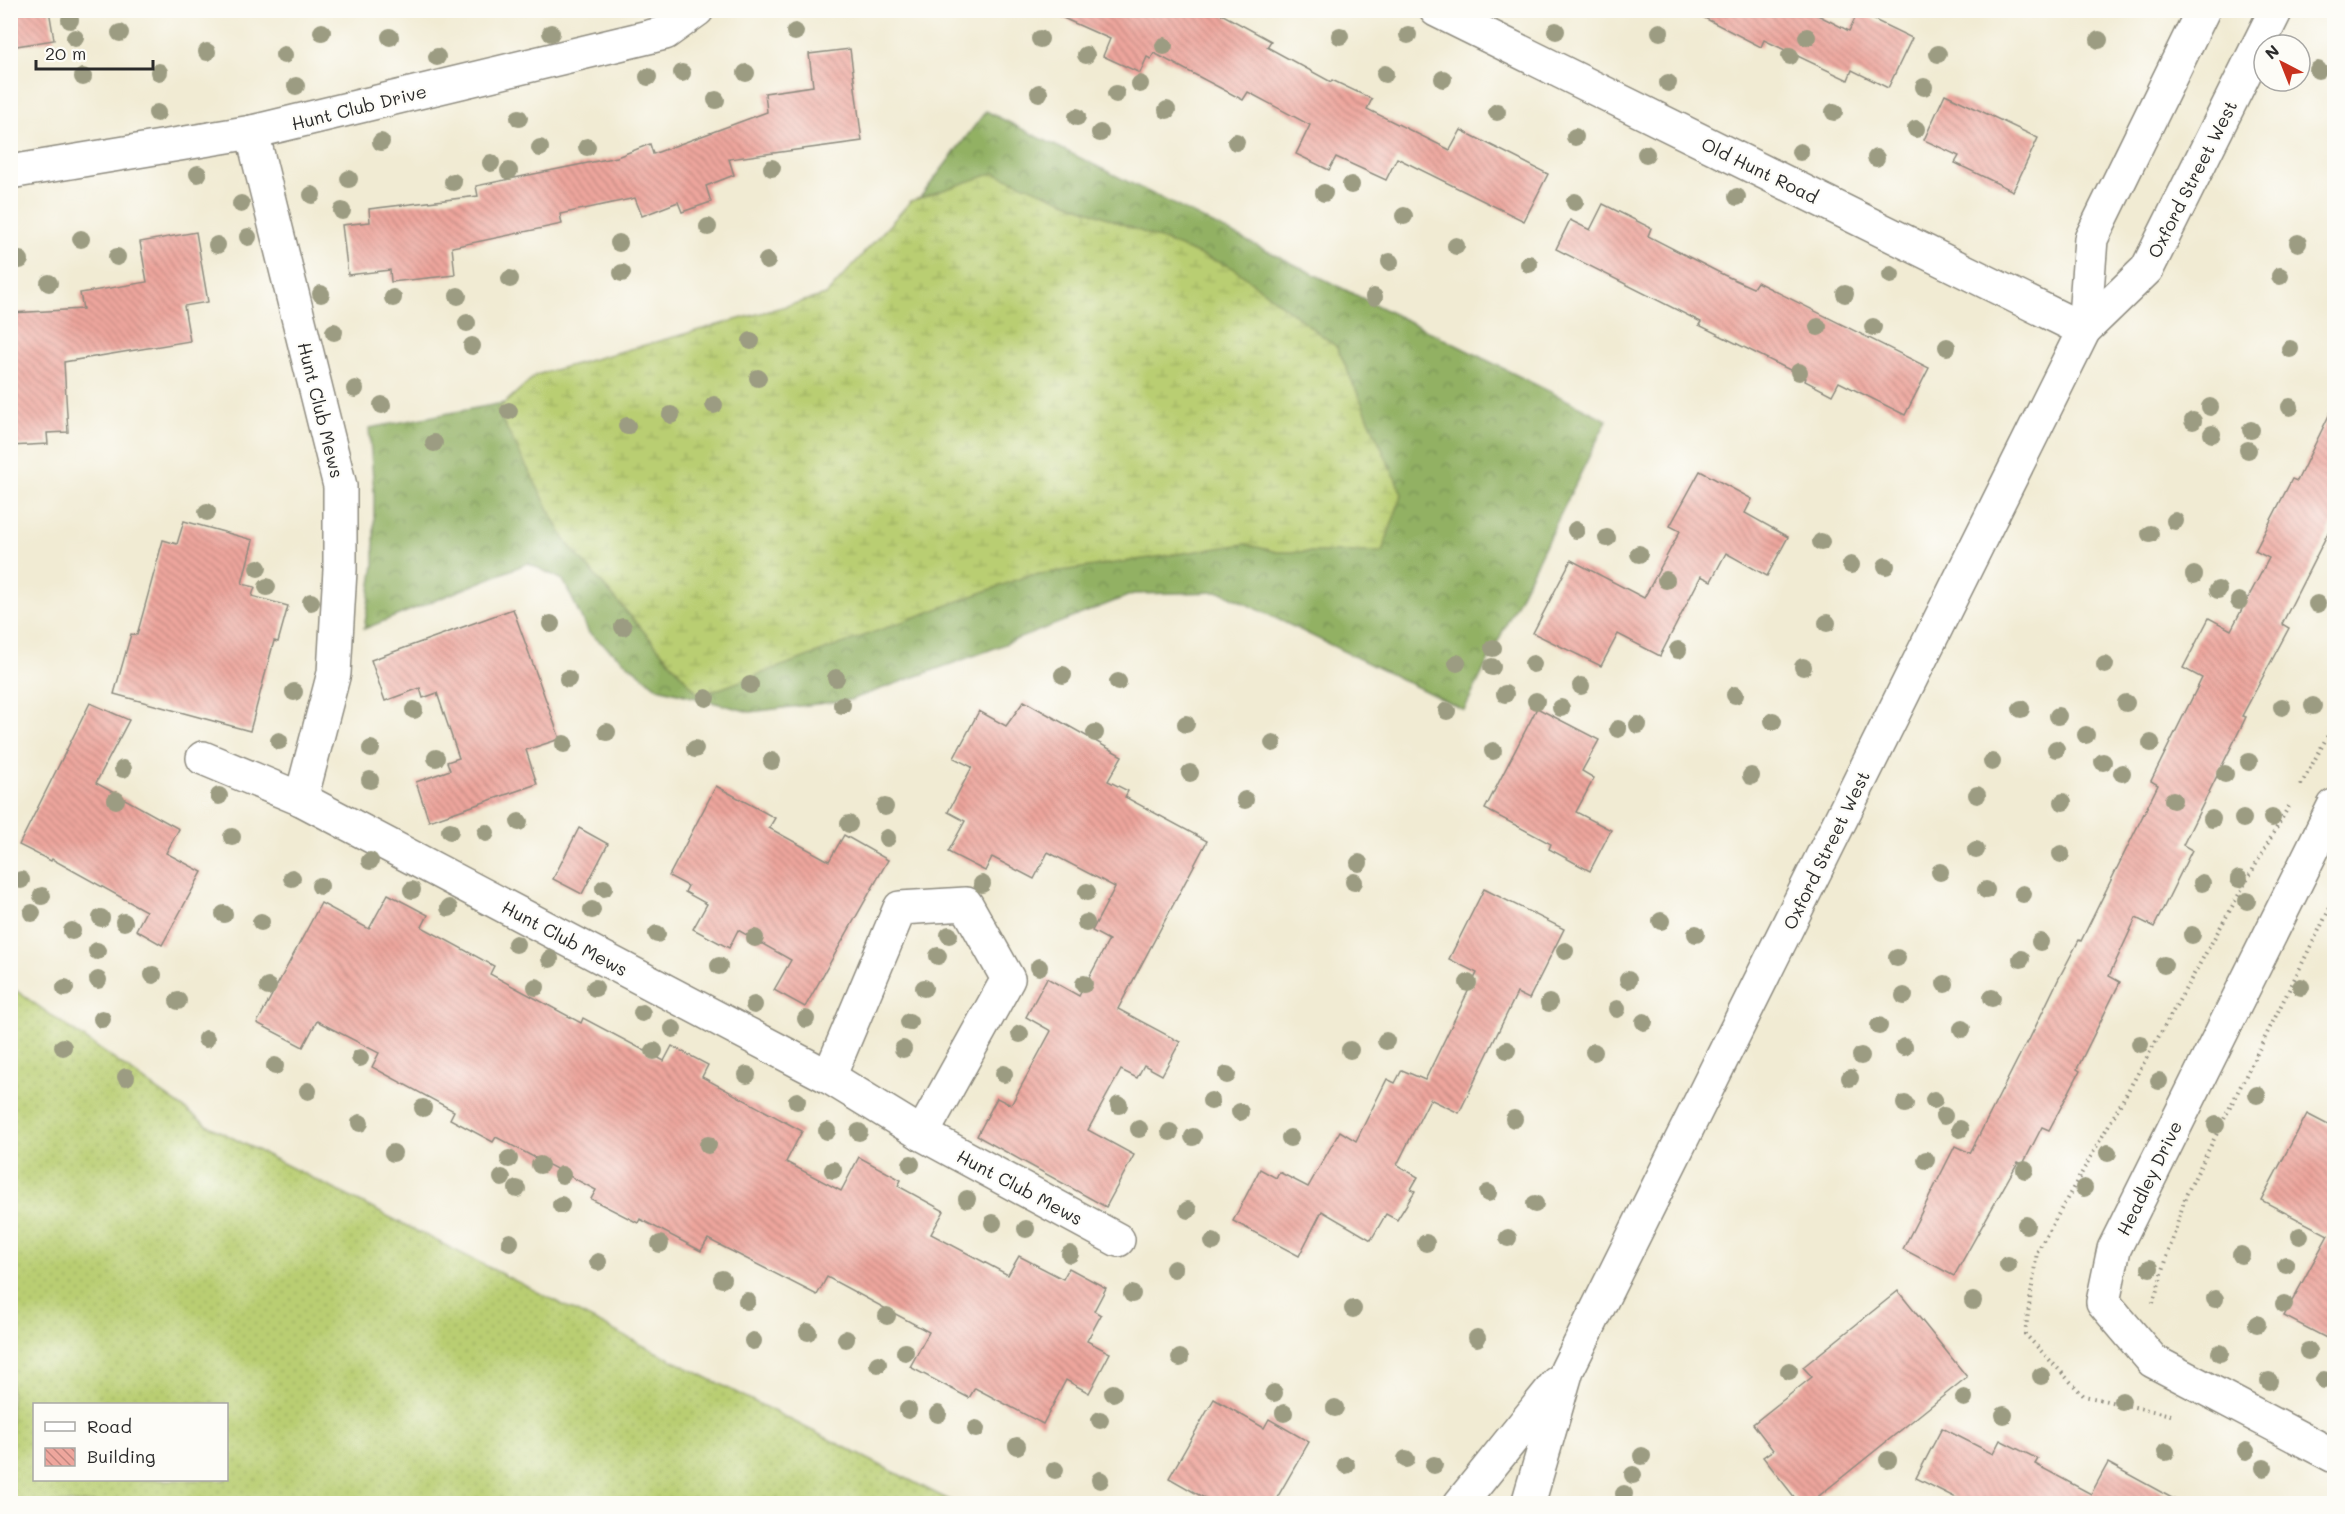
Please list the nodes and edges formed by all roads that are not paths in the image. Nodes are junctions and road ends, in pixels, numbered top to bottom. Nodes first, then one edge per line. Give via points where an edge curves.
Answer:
1 (697, 10) edge
2 (1436, 10) edge
3 (2203, 10) edge
4 (2276, 10) edge
5 (252, 132) junction
6 (10, 171) edge
7 (2084, 330) junction
8 (204, 758) dead end
9 (301, 799) junction
10 (2334, 806) edge
11 (829, 1077) junction
12 (922, 1134) junction
13 (1118, 1240) dead end
14 (1567, 1370) junction
15 (2334, 1456) edge
16 (1460, 1503) edge
17 (1528, 1503) edge

1 - 5 street, Hunt Club Drive via 665,33
2 - 7 street, Old Hunt Road
3 - 7 street, Oxford Street West via 2091,239
4 - 7 street, Oxford Street West via 2148,268
5 - 6 street, Hunt Club Drive
5 - 9 street, Hunt Club Mews via 340,486 334,673
7 - 14 street, Oxford Street West
8 - 9 street, Hunt Club Mews
9 - 11 street, Hunt Club Mews
10 - 15 street, Headley Drive via 2115,1249 2103,1302 2153,1361
11 - 12 street, Hunt Club Mews
11 - 12 street via 900,908 966,904 1008,979
12 - 13 street, Hunt Club Mews
14 - 16 street, Oxford Street West
14 - 17 street, Oxford Street West

